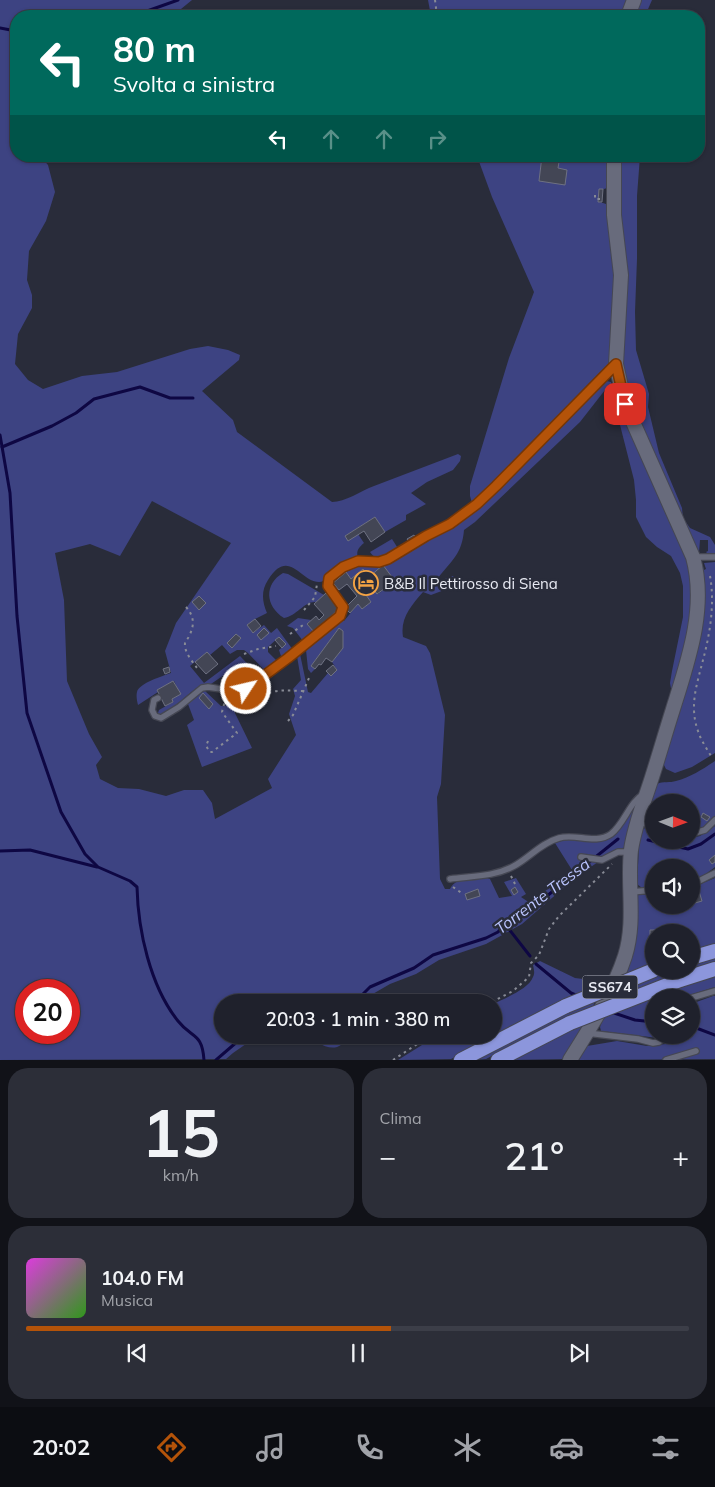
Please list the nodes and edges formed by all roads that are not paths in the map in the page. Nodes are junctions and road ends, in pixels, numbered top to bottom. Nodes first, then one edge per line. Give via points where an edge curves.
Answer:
1 (614, 162) edge
2 (616, 364) junction
3 (699, 557) junction
4 (715, 557) edge
5 (158, 698) dead end
6 (646, 792) junction
7 (637, 819) junction
8 (715, 820) edge
9 (645, 823) edge
10 (700, 831) edge
11 (624, 852) road end
12 (583, 857) dead end
13 (715, 873) edge
14 (450, 879) dead end
15 (700, 880) edge
16 (645, 891) edge
17 (631, 892) junction
18 (715, 950) edge
19 (700, 955) edge
20 (715, 969) edge
21 (645, 974) edge
22 (715, 991) edge
23 (700, 995) edge
24 (590, 1028) junction
25 (645, 1040) edge
26 (696, 1051) dead end
27 (461, 1060) edge
28 (498, 1060) edge
29 (570, 1060) edge
30 (666, 1060) edge

1 - 2 street via 614,215 621,275
2 - 3 street via 625,404
2 - 5 lane via 496,486 457,519 388,559 358,561 329,578 328,586 343,607 340,616 254,684 241,691 202,688 161,718 152,710 154,700
3 - 4 lane
3 - 6 street via 698,599 690,651
6 - 7 street
6 - 14 lane via 637,798 616,830 602,838 558,838 505,871
7 - 9 lane
7 - 17 street via 631,851
8 - 10 lane
11 - 12 lane via 602,860
13 - 15 lane
16 - 17 lane
17 - 24 street via 626,953
18 - 19 highway
20 - 28 highway, SS674, bridge via 570,1023
21 - 27 highway, SS674, bridge via 566,1006
22 - 23 lane
24 - 25 lane
24 - 29 street
26 - 30 lane

